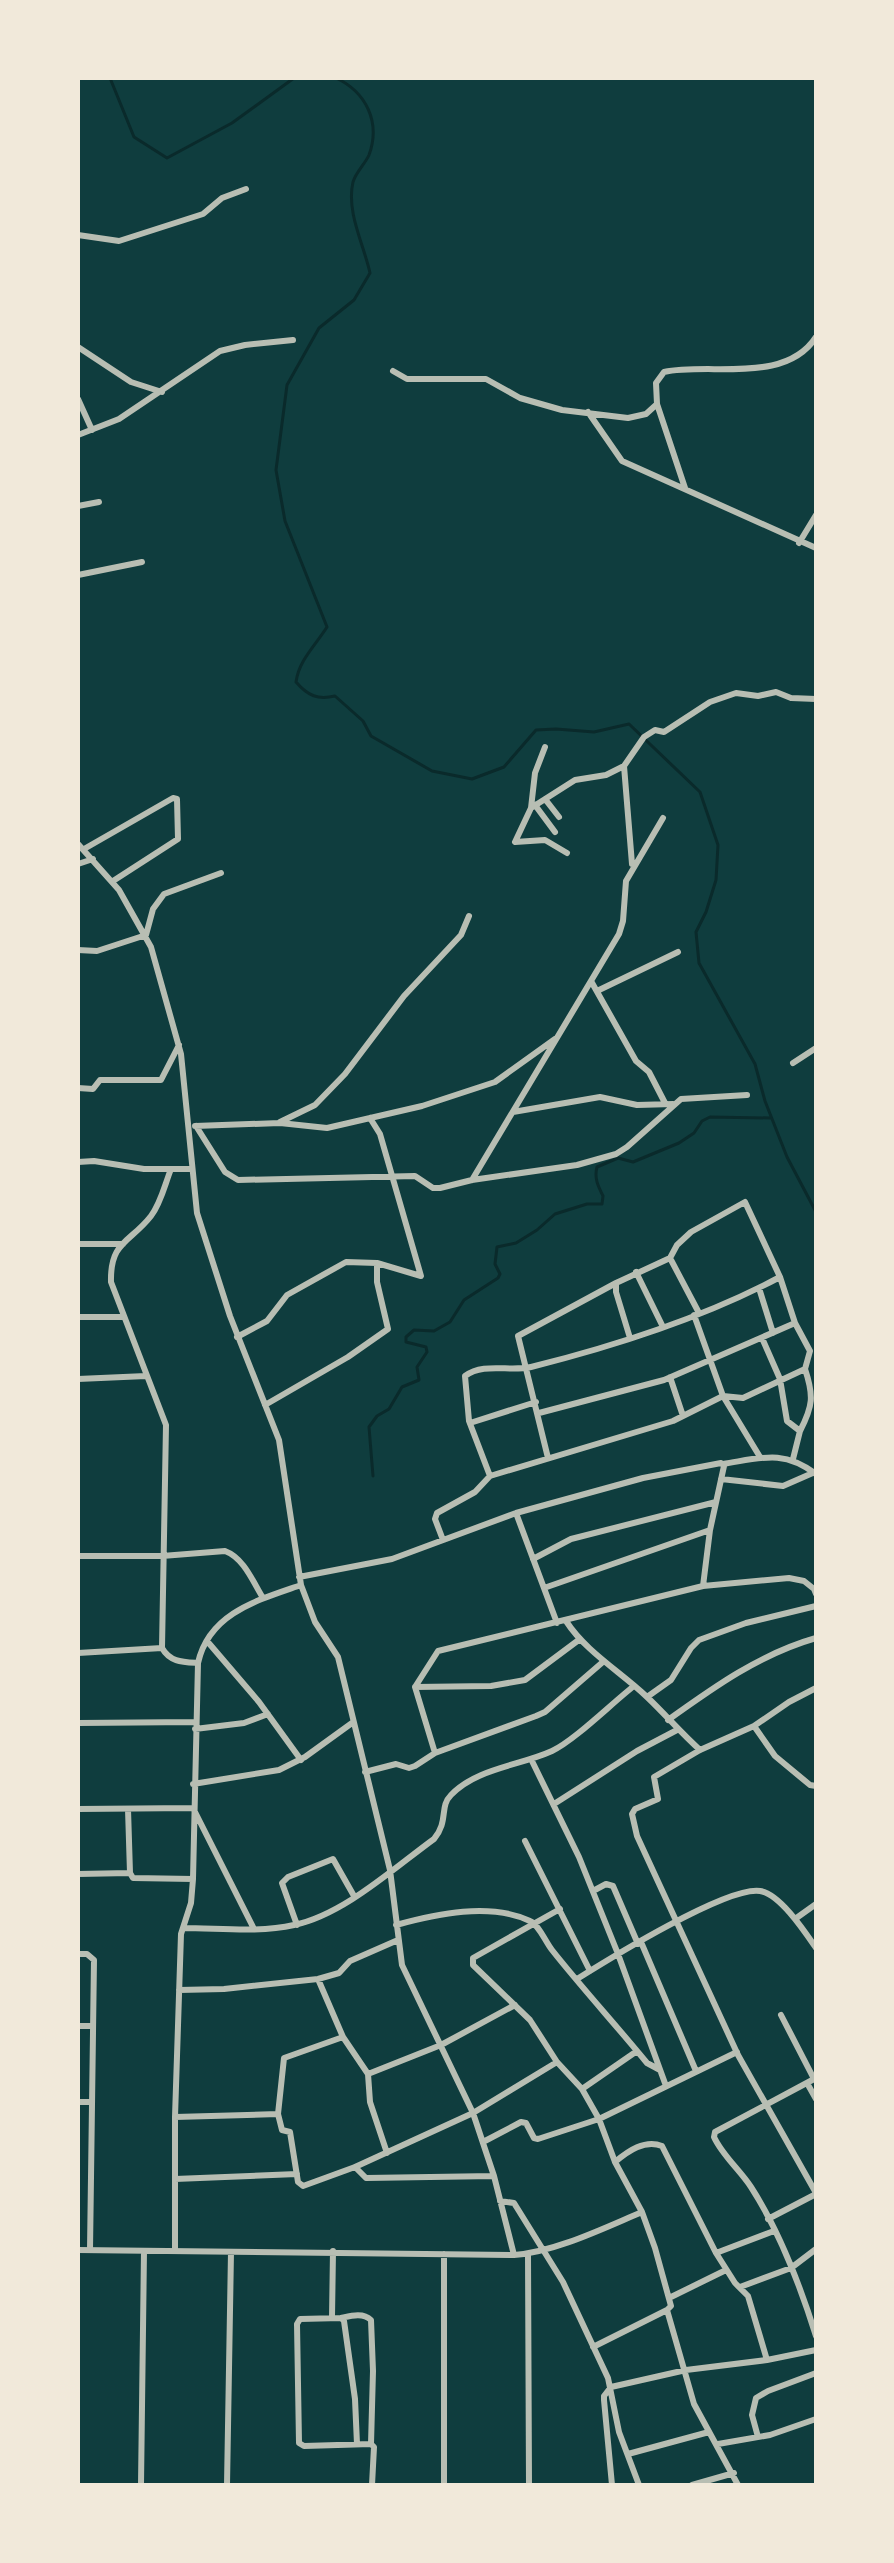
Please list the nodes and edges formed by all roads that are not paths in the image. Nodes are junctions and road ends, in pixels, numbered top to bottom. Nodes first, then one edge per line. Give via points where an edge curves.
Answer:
1 (246, 189) dead end
2 (78, 235) edge
3 (816, 337) edge
4 (293, 340) dead end
5 (78, 347) edge
6 (393, 371) dead end
7 (162, 392) junction
8 (78, 399) edge
9 (657, 407) junction
10 (588, 412) junction
11 (92, 430) junction
12 (78, 435) edge
13 (685, 488) junction
14 (99, 502) dead end
15 (78, 506) edge
16 (816, 515) edge
17 (799, 543) junction
18 (816, 548) edge
19 (142, 562) dead end
20 (78, 575) edge
21 (816, 699) edge
22 (545, 747) dead end
23 (624, 766) junction
24 (545, 799) junction
25 (533, 807) junction
26 (559, 817) dead end
27 (663, 818) dead end
28 (555, 832) dead end
29 (81, 847) edge
30 (567, 853) dead end
31 (93, 859) junction
32 (78, 864) edge
33 (633, 868) junction
34 (221, 873) dead end
35 (113, 881) junction
36 (469, 916) dead end
37 (146, 935) junction
38 (78, 950) edge
39 (678, 952) dead end
40 (591, 981) junction
41 (597, 991) junction
42 (558, 1037) junction
43 (179, 1045) junction
44 (816, 1048) edge
45 (793, 1063) dead end
46 (78, 1088) edge
47 (747, 1095) dead end
48 (665, 1103) junction
49 (673, 1104) junction
50 (513, 1112) junction
51 (370, 1118) junction
52 (280, 1123) junction
53 (192, 1127) junction
54 (78, 1162) edge
55 (171, 1169) junction
56 (192, 1169) junction
57 (392, 1176) junction
58 (472, 1180) junction
59 (78, 1244) edge
60 (123, 1244) junction
61 (670, 1258) junction
62 (377, 1263) junction
63 (636, 1272) junction
64 (780, 1277) junction
65 (616, 1283) junction
66 (759, 1288) junction
67 (696, 1314) junction
68 (78, 1317) edge
69 (124, 1317) junction
70 (795, 1323) junction
71 (663, 1327) junction
72 (773, 1333) junction
73 (237, 1337) junction
74 (630, 1338) junction
75 (762, 1338) junction
76 (711, 1361) junction
77 (527, 1368) junction
78 (805, 1369) junction
79 (146, 1376) junction
80 (670, 1377) junction
81 (78, 1379) edge
82 (780, 1379) junction
83 (723, 1396) junction
84 (536, 1402) junction
85 (265, 1405) junction
86 (539, 1413) junction
87 (683, 1416) junction
88 (470, 1423) junction
89 (800, 1431) junction
90 (760, 1457) junction
91 (548, 1458) junction
92 (793, 1459) junction
93 (723, 1464) junction
94 (816, 1473) edge
95 (490, 1476) junction
96 (721, 1479) junction
97 (716, 1502) junction
98 (516, 1513) junction
99 (710, 1530) junction
100 (443, 1540) junction
101 (78, 1556) edge
102 (162, 1556) junction
103 (533, 1559) junction
104 (299, 1577) junction
105 (301, 1585) junction
106 (703, 1586) junction
107 (544, 1588) junction
108 (815, 1588) edge
109 (263, 1598) junction
110 (816, 1606) edge
111 (566, 1621) junction
112 (557, 1623) junction
113 (816, 1638) edge
114 (580, 1639) junction
115 (207, 1641) junction
116 (162, 1648) junction
117 (78, 1653) edge
118 (604, 1661) junction
119 (198, 1663) junction
120 (634, 1686) junction
121 (415, 1687) junction
122 (816, 1688) edge
123 (647, 1697) junction
124 (268, 1714) junction
125 (668, 1720) junction
126 (78, 1723) edge
127 (352, 1723) junction
128 (195, 1726) junction
129 (754, 1726) junction
130 (677, 1730) junction
131 (700, 1750) junction
132 (435, 1753) junction
133 (531, 1759) junction
134 (301, 1760) junction
135 (365, 1772) junction
136 (193, 1784) junction
137 (816, 1786) edge
138 (554, 1804) junction
139 (193, 1808) junction
140 (78, 1809) edge
141 (128, 1809) junction
142 (525, 1841) dead end
143 (390, 1870) junction
144 (130, 1873) junction
145 (78, 1874) edge
146 (193, 1879) junction
147 (593, 1891) junction
148 (354, 1896) junction
149 (816, 1904) edge
150 (560, 1909) junction
151 (795, 1919) junction
152 (533, 1922) junction
153 (678, 1922) junction
154 (297, 1925) junction
155 (396, 1925) junction
156 (183, 1928) junction
157 (254, 1929) junction
158 (398, 1940) junction
159 (639, 1943) junction
160 (816, 1948) edge
161 (78, 1954) edge
162 (618, 1954) junction
163 (590, 1971) junction
164 (318, 1979) junction
165 (577, 1979) junction
166 (179, 1990) junction
167 (515, 2005) junction
168 (781, 2015) dead end
169 (78, 2026) edge
170 (92, 2026) junction
171 (343, 2037) junction
172 (441, 2045) junction
173 (637, 2051) junction
174 (737, 2052) junction
175 (557, 2062) junction
176 (660, 2070) junction
177 (696, 2071) junction
178 (368, 2074) junction
179 (812, 2080) edge
180 (666, 2086) junction
181 (582, 2089) junction
182 (816, 2099) edge
183 (78, 2102) edge
184 (91, 2102) junction
185 (764, 2104) junction
186 (473, 2113) junction
187 (278, 2114) junction
188 (175, 2117) junction
189 (599, 2119) junction
190 (483, 2142) junction
191 (387, 2153) junction
192 (615, 2162) junction
193 (355, 2167) junction
194 (78, 2172) edge
195 (90, 2173) junction
196 (297, 2174) junction
197 (494, 2176) junction
198 (175, 2179) junction
199 (816, 2194) edge
200 (500, 2201) junction
201 (642, 2212) junction
202 (768, 2219) junction
203 (774, 2231) junction
204 (541, 2249) junction
205 (816, 2249) edge
206 (78, 2250) edge
207 (90, 2250) junction
208 (144, 2251) junction
209 (175, 2251) junction
210 (333, 2251) junction
211 (231, 2252) junction
212 (716, 2253) junction
213 (444, 2254) junction
214 (528, 2254) junction
215 (514, 2255) junction
216 (791, 2268) junction
217 (726, 2270) junction
218 (740, 2287) junction
219 (669, 2298) junction
220 (667, 2310) junction
221 (332, 2317) junction
222 (341, 2318) junction
223 (816, 2336) edge
224 (593, 2347) junction
225 (816, 2350) edge
226 (767, 2360) junction
227 (686, 2370) junction
228 (816, 2373) edge
229 (611, 2387) junction
230 (816, 2419) edge
231 (709, 2432) junction
232 (758, 2437) junction
233 (357, 2444) junction
234 (371, 2444) junction
235 (718, 2444) junction
236 (628, 2454) junction
237 (734, 2473) junction
238 (141, 2485) edge
239 (227, 2485) edge
240 (372, 2485) edge
241 (444, 2485) edge
242 (529, 2485) edge
243 (612, 2485) edge
244 (639, 2485) edge
245 (692, 2485) edge
246 (738, 2485) edge

1 - 2 street via 222,198 203,214 119,241
3 - 9 street via 789,359 756,368 684,367 664,372 656,383
4 - 7 street via 220,351
5 - 7 street via 131,382
6 - 10 street via 407,379 486,379 520,398
7 - 11 street
8 - 11 street
9 - 10 street via 628,418
9 - 13 street
10 - 13 street via 622,461
11 - 12 street
13 - 17 street
14 - 15 street
16 - 17 street
17 - 18 street
19 - 20 street
21 - 23 street via 736,693 710,702 664,732 655,730 644,737
22 - 25 street via 535,773
23 - 24 street via 575,780
23 - 33 street
24 - 25 street
24 - 26 street
25 - 28 street
25 - 30 street via 515,842 545,840
27 - 33 street
29 - 31 street
29 - 35 street via 177,799 178,839
31 - 32 street
31 - 35 street
33 - 40 street via 624,888 619,934
34 - 37 street via 164,894 153,909
35 - 37 street
36 - 52 street via 461,935 404,996 345,1074 315,1105
37 - 38 street via 97,951
37 - 43 street
39 - 41 street
40 - 41 street
40 - 42 street
41 - 48 street
42 - 50 street
42 - 51 street via 495,1082
43 - 46 street via 161,1080 100,1080 93,1089
43 - 53 street
44 - 45 street
47 - 49 street
48 - 49 street
48 - 50 street via 637,1105 600,1097
49 - 58 street via 616,1154
50 - 58 street
51 - 52 street via 327,1128
51 - 57 street
52 - 53 street
53 - 56 street
53 - 57 street via 225,1172 238,1180
54 - 55 street
55 - 56 street
55 - 60 street via 158,1206
56 - 73 street via 197,1213
57 - 58 street via 415,1176 433,1188
57 - 62 street via 422,1274
59 - 60 street
60 - 69 street via 110,1264
61 - 63 street
61 - 64 street via 691,1232 745,1202
61 - 67 street
62 - 73 street via 340,1265 287,1295 267,1321
62 - 85 street via 388,1329
63 - 65 street
63 - 71 street
64 - 66 street
64 - 70 street
65 - 74 street
65 - 77 street via 518,1336
66 - 67 street
66 - 72 street
67 - 71 street
67 - 76 street
68 - 69 street
69 - 79 street
70 - 72 street
70 - 78 street via 810,1351
71 - 74 street
72 - 75 street
73 - 85 street
74 - 77 street
75 - 76 street
75 - 82 street
76 - 80 street
76 - 83 street
77 - 84 street
77 - 88 street via 473,1370 465,1376
78 - 82 street
78 - 89 street via 812,1407
79 - 81 street
79 - 102 street via 166,1425
80 - 86 street
80 - 87 street
82 - 83 street via 743,1398
82 - 89 street via 787,1421
83 - 87 street
83 - 90 street
84 - 86 street
84 - 88 street
85 - 104 street via 281,1451
86 - 91 street
87 - 91 street
88 - 95 street
89 - 92 street
90 - 92 street
90 - 93 street
91 - 95 street
92 - 94 street
93 - 96 street
93 - 98 street via 643,1478
94 - 96 street via 783,1486
95 - 100 street via 475,1492 437,1513
96 - 97 street
97 - 99 street
97 - 103 street via 571,1539
98 - 100 street
98 - 103 street
99 - 106 street
99 - 107 street
100 - 104 street via 382,1562
101 - 102 street
102 - 109 street via 233,1554
102 - 116 street
103 - 107 street
104 - 105 street
105 - 109 street
105 - 127 street via 315,1622 338,1657
106 - 108 street via 789,1578
106 - 111 street
107 - 112 street
109 - 115 street via 240,1607
110 - 123 street via 699,1640 671,1680
111 - 112 street
111 - 114 street
112 - 121 street via 438,1651
113 - 125 street via 722,1681
114 - 118 street
114 - 121 street via 525,1680
115 - 119 street
115 - 124 street
116 - 117 street
116 - 119 street via 177,1662
118 - 120 street
118 - 132 street via 545,1712
119 - 128 street
120 - 123 street
120 - 133 street via 555,1750
121 - 132 street
122 - 129 street
123 - 125 street
124 - 128 street via 244,1723
124 - 134 street
125 - 130 street
126 - 128 street
127 - 134 street
127 - 135 street
128 - 136 street
129 - 131 street
129 - 137 street via 775,1756
130 - 131 street
130 - 138 street
131 - 153 street via 654,1777 658,1799 632,1814 656,1881
132 - 135 street via 409,1768 396,1764
133 - 138 street
133 - 143 street via 477,1778 450,1795 442,1829
134 - 136 street via 279,1770
135 - 143 street
136 - 139 street
138 - 147 street
139 - 141 street
139 - 146 street
139 - 157 street
140 - 141 street
141 - 144 street
142 - 150 street
143 - 148 street
143 - 155 street
144 - 145 street
144 - 146 street via 139,1880
146 - 156 street
147 - 159 street via 613,1886
147 - 162 street
148 - 154 street
148 - 154 street via 333,1859 288,1877 282,1883
149 - 151 street
150 - 152 street
150 - 163 street
151 - 153 street via 760,1891 730,1896
151 - 160 street
152 - 155 street via 483,1912
152 - 165 street
152 - 167 street via 472,1961
153 - 159 street
153 - 174 street
154 - 157 street
155 - 158 street
156 - 157 street
156 - 166 street
158 - 164 street
158 - 172 street via 402,1965
159 - 162 street
159 - 177 street
161 - 170 street via 94,1960
162 - 163 street
162 - 176 street
163 - 165 street
164 - 166 street
164 - 171 street
165 - 173 street
166 - 188 street
167 - 172 street
167 - 175 street
168 - 179 street
169 - 170 street
170 - 184 street
171 - 178 street
171 - 187 street via 284,2058
172 - 178 street
172 - 186 street
173 - 176 street
173 - 181 street
174 - 177 street
174 - 185 street
175 - 181 street
175 - 186 street
176 - 180 street
177 - 180 street
178 - 191 street via 370,2102
179 - 182 street
179 - 185 street
180 - 189 street
181 - 189 street
183 - 184 street
184 - 195 street
185 - 199 street
185 - 202 street via 714,2137
186 - 190 street
186 - 191 street
187 - 188 street
187 - 196 street via 282,2130 290,2132
188 - 198 street
189 - 190 street via 538,2139 521,2122
189 - 192 street
190 - 197 street
191 - 193 street
192 - 201 street
192 - 212 street via 648,2143 662,2146
193 - 196 street via 303,2186
193 - 197 street via 366,2178
194 - 195 street
195 - 207 street
196 - 198 street
197 - 200 street
198 - 209 street
199 - 202 street
200 - 204 street via 514,2203
200 - 215 street
201 - 204 street
201 - 219 street
202 - 203 street
203 - 212 street
203 - 216 street
204 - 214 street
204 - 224 street
205 - 216 street
206 - 207 street
207 - 208 street
208 - 209 street
208 - 238 street
209 - 211 street
210 - 211 street
210 - 213 street
210 - 221 street
211 - 239 street
212 - 217 street
213 - 215 street
213 - 241 street
214 - 215 street
214 - 242 street
216 - 218 street
216 - 223 street
217 - 218 street
217 - 219 street
218 - 226 street via 751,2304
219 - 220 street
220 - 224 street
220 - 227 street
221 - 222 street
221 - 233 street via 298,2320 297,2439 304,2446
222 - 233 street
222 - 234 street via 371,2320
224 - 229 street
225 - 226 street
226 - 227 street
227 - 229 street
227 - 231 street via 694,2404
228 - 232 street via 756,2398 752,2415
229 - 236 street
229 - 243 street via 604,2400
230 - 232 street
231 - 235 street
231 - 236 street
232 - 235 street
233 - 234 street
234 - 240 street
235 - 237 street
236 - 244 street
237 - 245 street
237 - 246 street

